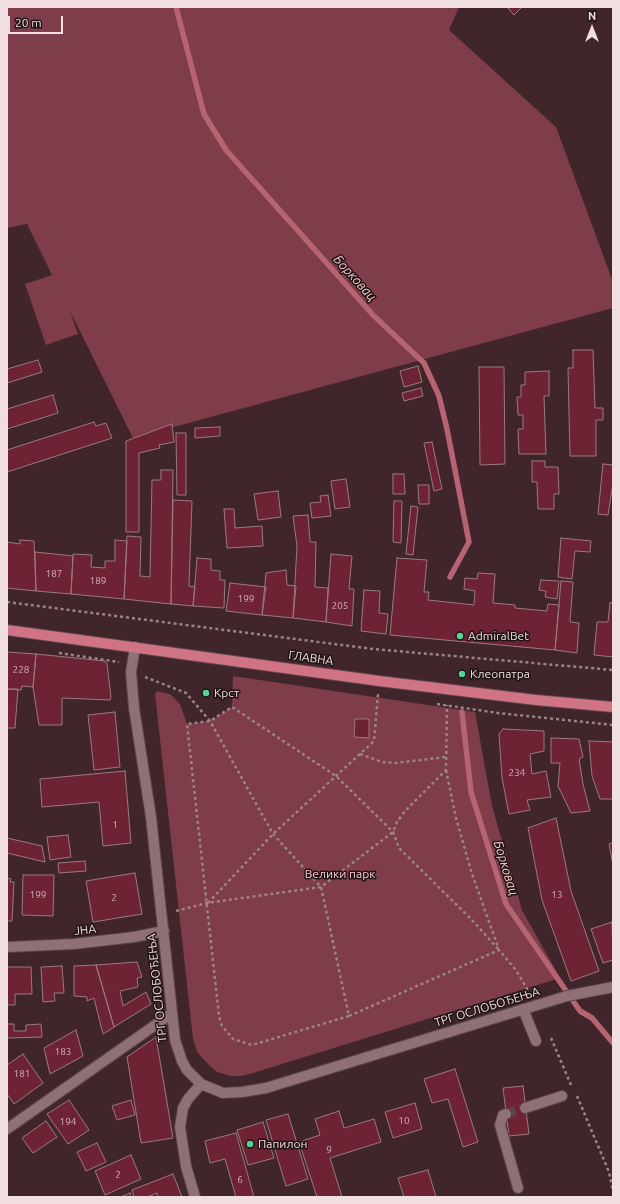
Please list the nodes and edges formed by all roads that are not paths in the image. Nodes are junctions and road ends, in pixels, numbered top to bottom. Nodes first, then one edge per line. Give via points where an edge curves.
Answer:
1 (7, 630) edge
2 (135, 647) junction
3 (613, 707) edge
4 (164, 931) junction
5 (7, 948) edge
6 (613, 986) edge
7 (523, 1009) junction
8 (171, 1014) junction
9 (536, 1041) dead end
10 (202, 1084) junction
11 (562, 1096) dead end
12 (526, 1108) tunnel mouth
13 (506, 1114) dead end
14 (7, 1129) edge
15 (518, 1188) dead end
16 (195, 1197) edge

1 - 2 main road, ГЛАВНА
2 - 3 main road, ГЛАВНА via 379,681
2 - 4 street, ТРГ ОСЛОБОЂЕЊА via 131,672 134,708 151,817
4 - 5 street, ЈНА via 74,944
4 - 8 street, ТРГ ОСЛОБОЂЕЊА
6 - 7 street, ТРГ ОСЛОБОЂЕЊА via 585,991
7 - 9 street
7 - 10 street, ТРГ ОСЛОБОЂЕЊА via 266,1088 223,1093
8 - 10 street, ТРГ ОСЛОБОЂЕЊА via 175,1040 182,1061 187,1070
8 - 14 street
10 - 16 street via 188,1098 183,1108 180,1127 186,1166
11 - 12 street
13 - 15 street via 503,1115 500,1125

